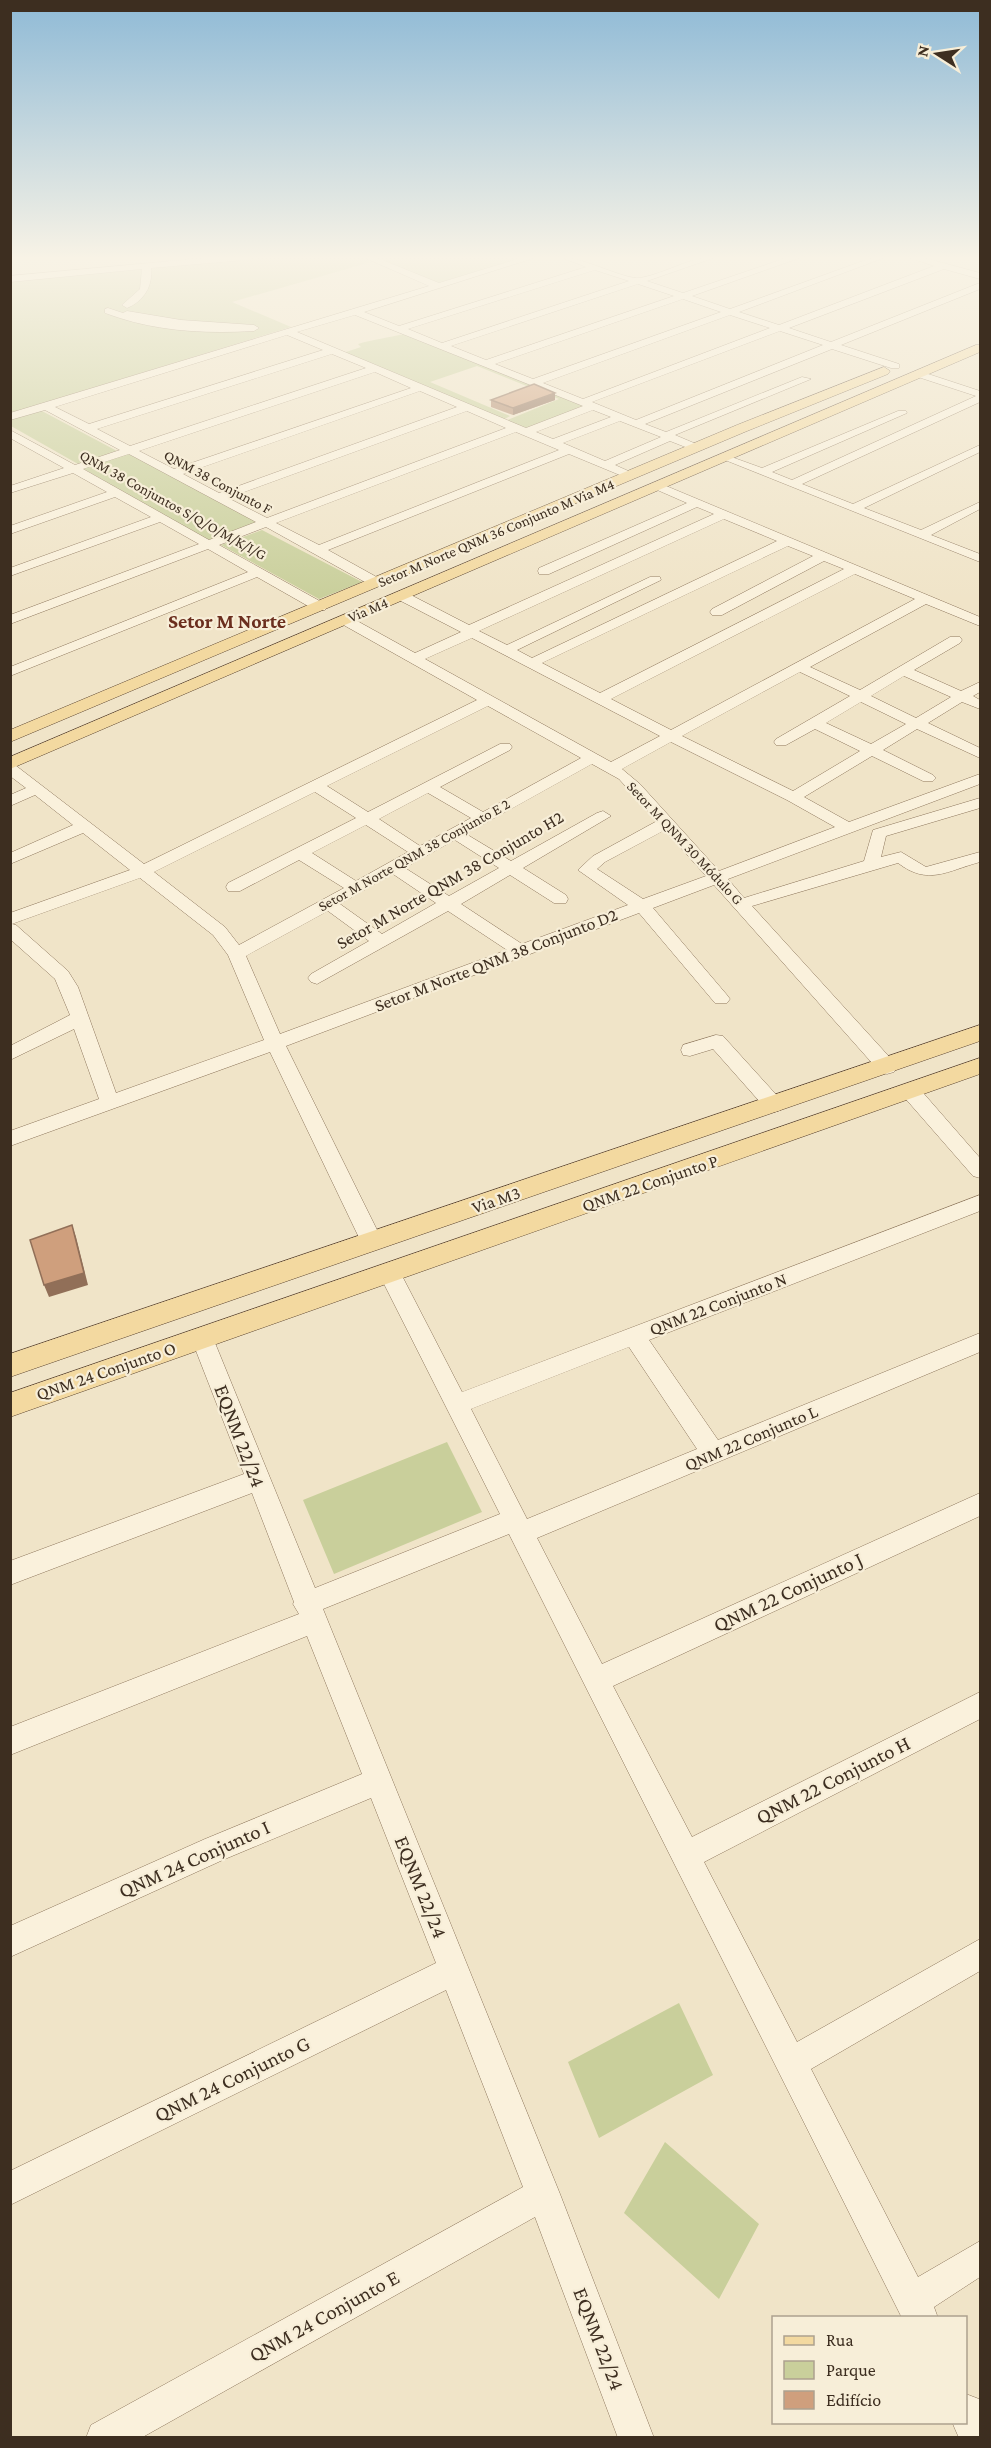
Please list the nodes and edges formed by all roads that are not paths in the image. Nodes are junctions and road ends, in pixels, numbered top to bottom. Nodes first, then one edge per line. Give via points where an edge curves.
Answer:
1 (160, 371) edge
2 (267, 371) edge
3 (367, 371) edge
4 (379, 371) edge
5 (508, 371) edge
6 (565, 371) edge
7 (671, 371) edge
8 (768, 371) edge
9 (881, 371) edge
10 (897, 371) edge
11 (926, 371) edge
12 (919, 374) junction
13 (806, 379) dead end
14 (535, 382) junction
15 (420, 388) junction
16 (981, 396) edge
17 (589, 404) junction
18 (46, 406) junction
19 (467, 407) junction
20 (902, 413) dead end
21 (10, 417) edge
22 (621, 417) junction
23 (637, 423) junction
24 (89, 428) junction
25 (742, 428) junction
26 (521, 430) junction
27 (10, 433) edge
28 (669, 436) junction
29 (769, 438) junction
30 (554, 443) junction
31 (35, 447) junction
32 (697, 448) junction
33 (981, 448) edge
34 (569, 450) junction
35 (128, 451) junction
36 (19, 452) dead end
37 (726, 458) junction
38 (605, 465) junction
39 (73, 469) junction
40 (762, 472) junction
41 (171, 474) junction
42 (631, 476) junction
43 (792, 484) junction
44 (659, 487) junction
45 (10, 490) edge
46 (116, 492) junction
47 (580, 497) junction
48 (217, 498) junction
49 (697, 503) junction
50 (981, 505) edge
51 (604, 508) junction
52 (854, 508) junction
53 (724, 514) junction
54 (161, 518) junction
55 (265, 523) junction
56 (10, 530) edge
57 (921, 535) junction
58 (788, 542) junction
59 (208, 544) junction
60 (318, 550) junction
61 (823, 556) junction
62 (981, 558) edge
63 (855, 569) junction
64 (544, 571) dead end
65 (10, 572) edge
66 (260, 572) junction
67 (655, 580) dead end
68 (377, 583) junction
69 (402, 596) junction
70 (924, 599) junction
71 (320, 607) junction
72 (717, 612) dead end
73 (10, 620) edge
74 (345, 620) junction
75 (981, 622) edge
76 (471, 631) junction
77 (955, 640) dead end
78 (507, 650) junction
79 (414, 659) junction
80 (195, 660) junction
81 (532, 663) junction
82 (800, 667) junction
83 (902, 670) junction
84 (10, 672) edge
85 (154, 677) junction
86 (210, 678) junction
87 (981, 686) edge
88 (170, 695) junction
89 (860, 696) junction
90 (963, 697) junction
91 (600, 699) junction
92 (488, 700) junction
93 (981, 705) edge
94 (814, 723) junction
95 (918, 724) junction
96 (10, 737) edge
97 (673, 737) junction
98 (781, 742) dead end
99 (506, 747) dead end
100 (873, 751) junction
101 (981, 754) edge
102 (592, 758) junction
103 (10, 766) edge
104 (612, 768) junction
105 (928, 778) dead end
106 (981, 778) edge
107 (316, 785) junction
108 (430, 787) junction
109 (37, 789) junction
110 (793, 797) junction
111 (10, 801) edge
112 (981, 803) edge
113 (603, 816) dead end
114 (482, 818) junction
115 (367, 819) junction
116 (666, 823) junction
117 (84, 826) junction
118 (848, 828) junction
119 (454, 833) junction
120 (879, 833) junction
121 (419, 852) junction
122 (300, 853) junction
123 (901, 857) junction
124 (981, 857) edge
125 (10, 860) edge
126 (871, 864) junction
127 (393, 867) junction
128 (511, 868) junction
129 (141, 872) junction
130 (717, 877) junction
131 (234, 887) dead end
132 (354, 888) junction
133 (560, 899) dead end
134 (327, 902) junction
135 (449, 903) junction
136 (741, 904) junction
137 (642, 906) junction
138 (10, 919) edge
139 (10, 929) edge
140 (382, 942) junction
141 (519, 950) junction
142 (236, 954) junction
143 (317, 978) dead end
144 (720, 999) dead end
145 (80, 1018) junction
146 (981, 1033) edge
147 (275, 1043) junction
148 (690, 1050) dead end
149 (10, 1054) edge
150 (981, 1059) edge
151 (981, 1066) edge
152 (886, 1067) junction
153 (849, 1079) junction
154 (939, 1080) junction
155 (911, 1092) junction
156 (110, 1103) junction
157 (774, 1105) junction
158 (10, 1139) edge
159 (764, 1142) junction
160 (981, 1170) edge
161 (528, 1189) junction
162 (981, 1203) edge
163 (372, 1242) junction
164 (395, 1272) junction
165 (162, 1314) junction
166 (634, 1336) junction
167 (202, 1338) junction
168 (981, 1342) edge
169 (10, 1366) edge
170 (15, 1395) edge
171 (455, 1405) junction
172 (712, 1453) junction
173 (257, 1480) junction
174 (981, 1504) edge
175 (517, 1526) junction
176 (10, 1573) edge
177 (309, 1612) junction
178 (596, 1680) junction
179 (981, 1705) edge
180 (10, 1741) edge
181 (378, 1780) junction
182 (685, 1856) junction
183 (10, 1942) edge
184 (981, 1954) edge
185 (454, 1970) junction
186 (791, 2063) junction
187 (10, 2189) edge
188 (543, 2194) junction
189 (981, 2258) edge
190 (917, 2309) edge
191 (967, 2414) edge
192 (104, 2438) edge
193 (636, 2438) edge
194 (977, 2438) edge

1 - 18 street
2 - 24 street
3 - 35 street
4 - 15 street
5 - 14 street
6 - 14 street
7 - 17 street
8 - 23 street
9 - 25 main road, Setor M Norte QNM 36 Conjunto M Via M4
10 - 12 main road
11 - 12 main road, Via M4
12 - 16 street
12 - 29 main road, Via M4
13 - 28 street
14 - 17 street
15 - 19 street
15 - 41 street
16 - 43 street
17 - 22 street
17 - 26 street
18 - 21 street
18 - 24 street, QNM 38 Conjunto F
19 - 26 street
19 - 48 street
20 - 40 street
22 - 23 street
22 - 30 street
23 - 28 street
24 - 35 street, QNM 38 Conjunto F
25 - 29 main road
25 - 32 main road, Setor M Norte QNM 36 Conjunto M Via M4
26 - 30 street
26 - 55 street
27 - 31 street, QNM 38 Conjuntos S/Q/O/M/K/I/G
28 - 32 street
28 - 38 street
29 - 37 main road, Via M4
30 - 34 street
31 - 36 street
31 - 39 street, QNM 38 Conjuntos S/Q/O/M/K/I/G
32 - 42 main road, Setor M Norte QNM 36 Conjunto M Via M4
33 - 52 street
34 - 38 street
34 - 60 street
35 - 39 street
35 - 41 street, QNM 38 Conjunto F
37 - 40 street
37 - 44 main road, Via M4
38 - 42 street
39 - 45 street
39 - 46 street, QNM 38 Conjuntos S/Q/O/M/K/I/G
40 - 43 street
41 - 48 street, QNM 38 Conjunto F
42 - 47 main road, Setor M Norte QNM 36 Conjunto M Via M4
43 - 52 street
44 - 49 street
44 - 51 main road, Via M4
46 - 54 street, QNM 38 Conjuntos S/Q/O/M/K/I/G
46 - 56 street
47 - 51 main road
47 - 68 main road, Setor M Norte QNM 36 Conjunto M Via M4
48 - 55 street, QNM 38 Conjunto F
49 - 53 street
49 - 64 street
50 - 57 street
51 - 69 main road, Via M4
52 - 57 street
53 - 58 street
53 - 76 street
54 - 59 street, QNM 38 Conjuntos S/Q/O/M/K/I/G
54 - 65 street
55 - 59 street
55 - 60 street, QNM 38 Conjunto F
57 - 62 street
58 - 61 street
58 - 81 street
59 - 66 street, QNM 38 Conjuntos S/Q/O/M/K/I/G
59 - 73 street
60 - 68 street, QNM 38 Conjunto F
61 - 63 street
61 - 72 street
63 - 70 street
63 - 91 street
66 - 71 street, QNM 38 Conjuntos S/Q/O/M/K/I/G
66 - 84 street
67 - 78 street
68 - 71 main road, Setor M Norte QNM 36 Conjunto M Via M4
69 - 74 main road, Via M4
69 - 76 street
70 - 75 street
70 - 82 street
71 - 80 main road, Setor M Norte QNM 36 Conjunto M Via M4
74 - 79 street, Setor M QNM 30 Módulo G
74 - 86 main road, Via M4
76 - 78 street
76 - 79 street
77 - 83 street
78 - 81 street
79 - 92 street, Setor M QNM 30 Módulo G
80 - 85 main road, Setor M Norte QNM 36 Conjunto M Via M4
80 - 86 main road via 186,668 188,672
81 - 91 street
82 - 89 street
82 - 97 street
83 - 89 street
83 - 90 street
85 - 88 main road via 178,681 178,689
85 - 96 main road, Setor M Norte QNM 36 Conjunto M Via M4
86 - 88 main road, Via M4
87 - 90 street
88 - 103 main road, Via M4
89 - 94 street
89 - 95 street
90 - 93 street
90 - 95 street
91 - 97 street
92 - 102 street, Setor M QNM 30 Módulo G
92 - 107 street
94 - 98 street
94 - 100 street
95 - 100 street
95 - 101 street
97 - 104 street
97 - 110 street
99 - 108 street
100 - 105 street
100 - 110 street
102 - 104 street, Setor M QNM 30 Módulo G
102 - 114 street, Setor M Norte QNM 38 Conjunto E 2
103 - 109 street
104 - 116 street, Setor M QNM 30 Módulo G via 635,787
106 - 118 street, Setor M Norte QNM 38 Conjunto D2
107 - 115 street
107 - 129 street
108 - 114 street
108 - 115 street
109 - 111 street
109 - 117 street
110 - 118 street
112 - 120 street
113 - 128 street, Setor M Norte QNM 38 Conjunto H2
114 - 119 street, Setor M Norte QNM 38 Conjunto E 2
115 - 121 street
115 - 122 street
116 - 130 street, Setor M QNM 30 Módulo G
116 - 137 street via 586,870
117 - 125 street
117 - 129 street
118 - 130 street, Setor M Norte QNM 38 Conjunto D2
119 - 121 street, Setor M Norte QNM 38 Conjunto E 2
119 - 128 street
120 - 123 street
120 - 126 street
121 - 127 street, Setor M Norte QNM 38 Conjunto E 2
122 - 131 street
122 - 132 street
123 - 124 street via 926,872
123 - 126 street
126 - 136 street
127 - 132 street, Setor M Norte QNM 38 Conjunto E 2
127 - 135 street
128 - 133 street
128 - 135 street, Setor M Norte QNM 38 Conjunto H2
129 - 138 street
129 - 142 street via 214,925
130 - 136 street, Setor M QNM 30 Módulo G
130 - 137 street, Setor M Norte QNM 38 Conjunto D2
132 - 134 street, Setor M Norte QNM 38 Conjunto E 2
134 - 140 street
134 - 142 street, Setor M Norte QNM 38 Conjunto E 2
135 - 140 street, Setor M Norte QNM 38 Conjunto H2
135 - 141 street
136 - 152 street, Setor M QNM 30 Módulo G
137 - 141 street, Setor M Norte QNM 38 Conjunto D2
137 - 144 street
139 - 145 street via 62,975
140 - 143 street, Setor M Norte QNM 38 Conjunto H2
141 - 147 street, Setor M Norte QNM 38 Conjunto D2
142 - 147 street
145 - 149 street
145 - 156 street
146 - 152 main road, Via M3
147 - 156 street, Setor M Norte QNM 38 Conjunto D2
147 - 163 street
148 - 157 street via 716,1041
150 - 154 main road
151 - 154 main road
152 - 153 main road, Via M3
153 - 157 main road, Via M3
153 - 159 main road via 810,1100 743,1127 746,1136
154 - 155 main road, QNM 22 Conjunto P
155 - 159 main road, QNM 22 Conjunto P
155 - 160 street
156 - 158 street, Setor M Norte QNM 38 Conjunto D2
157 - 161 main road, Via M3
159 - 164 main road, QNM 22 Conjunto P
161 - 163 main road, Via M3
161 - 164 main road via 544,1197 545,1206 540,1211 470,1235
162 - 166 street, QNM 22 Conjunto N
163 - 165 main road, Via M3
164 - 167 main road
164 - 171 street
165 - 169 main road, Via M3
165 - 170 main road via 109,1342 20,1374
166 - 171 street, QNM 22 Conjunto N
166 - 172 street
167 - 170 main road, QNM 24 Conjunto O
167 - 173 street, EQNM 22/24
168 - 172 street, QNM 22 Conjunto L
171 - 175 street
172 - 175 street, QNM 22 Conjunto L
173 - 176 street
173 - 177 street, EQNM 22/24
174 - 178 street, QNM 22 Conjunto J
175 - 177 street, QNM 22 Conjunto L
175 - 178 street
177 - 180 street, QNM 22 Conjunto L
177 - 181 street, EQNM 22/24
178 - 182 street
179 - 182 street, QNM 22 Conjunto H
181 - 183 street, QNM 24 Conjunto I
181 - 185 street, EQNM 22/24
182 - 186 street
184 - 186 street
185 - 187 street, QNM 24 Conjunto G
185 - 188 street, EQNM 22/24
186 - 190 street
188 - 192 street, QNM 24 Conjunto E
188 - 193 street, EQNM 22/24
189 - 190 street
191 - 194 street

